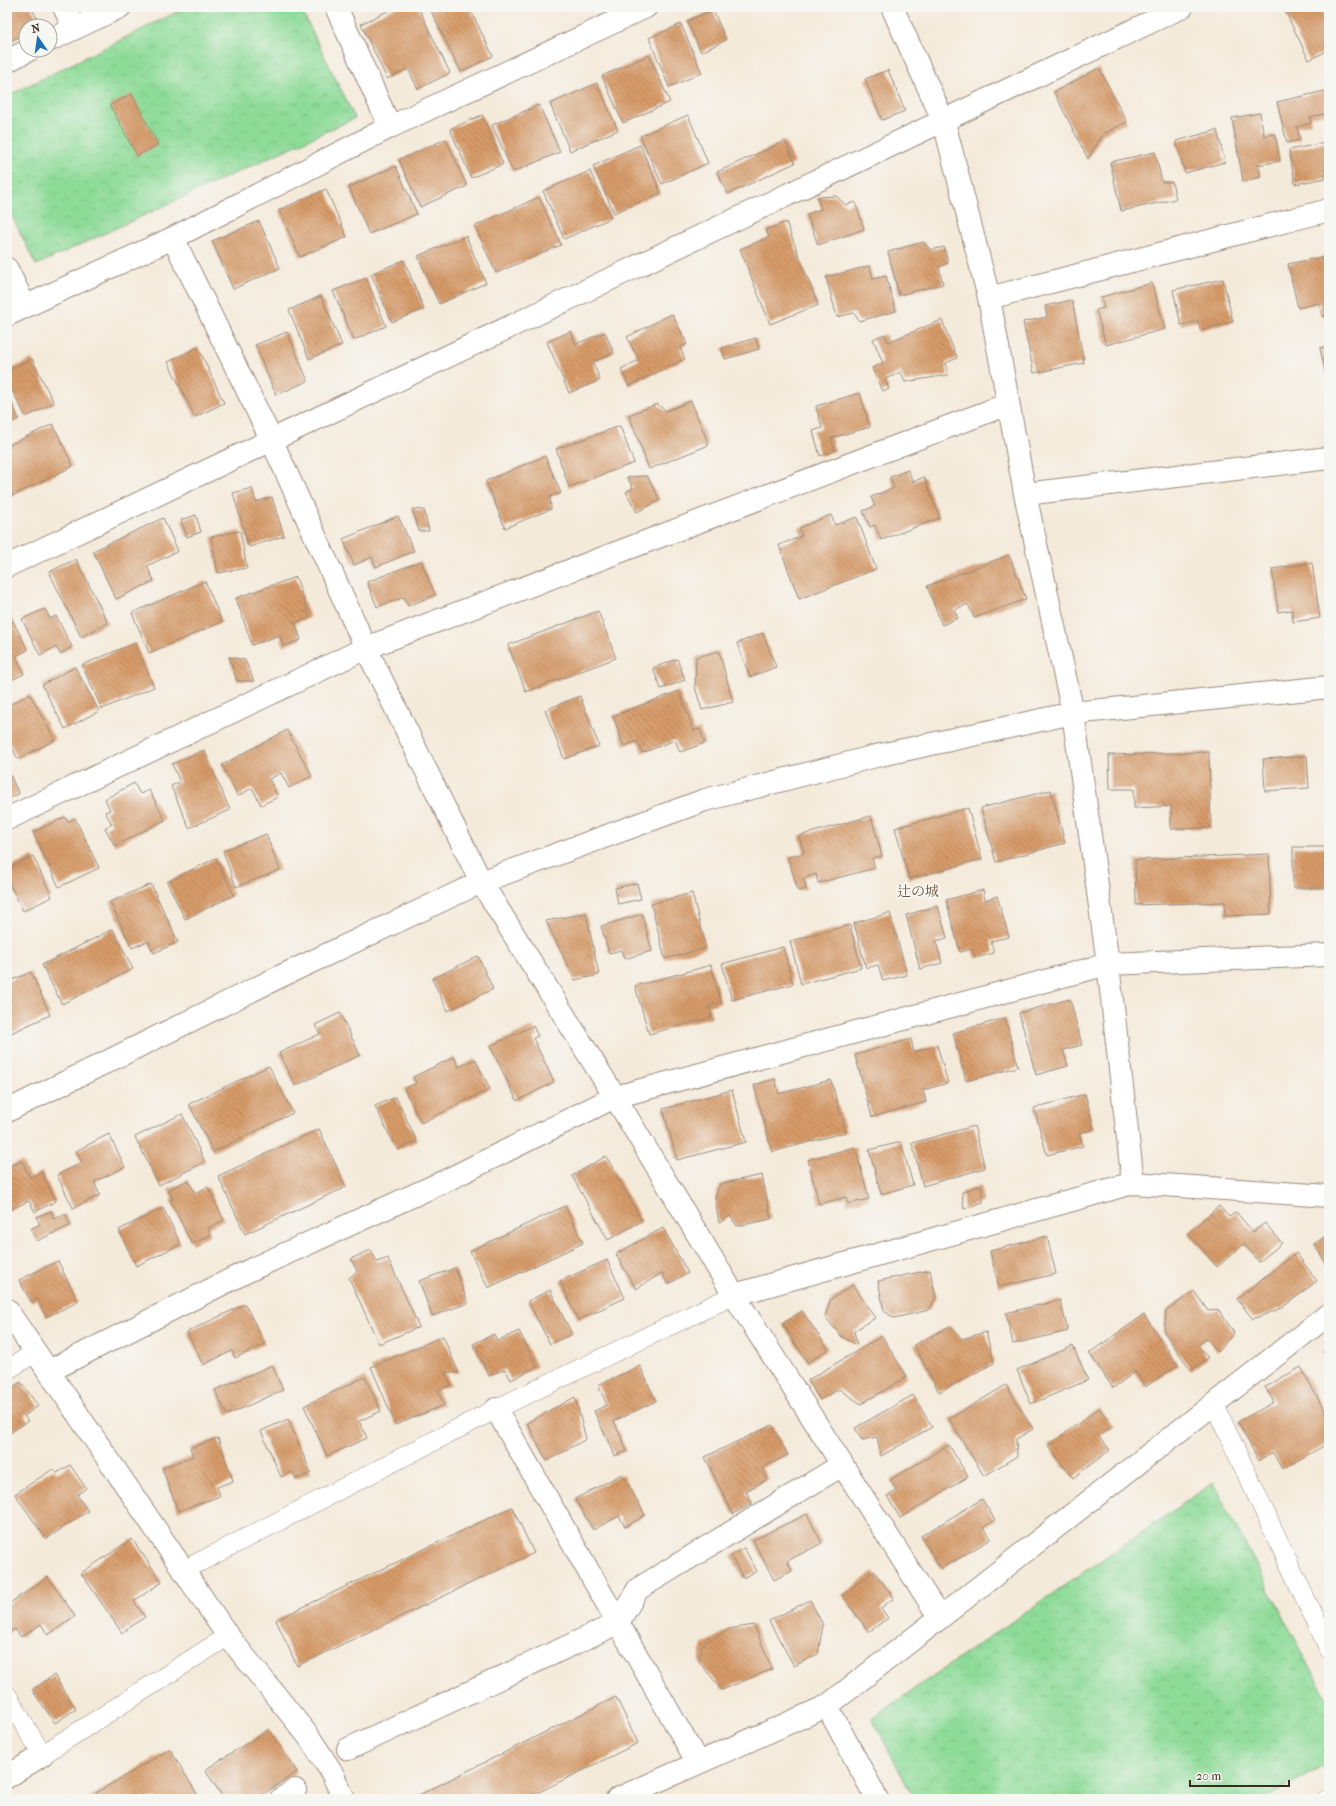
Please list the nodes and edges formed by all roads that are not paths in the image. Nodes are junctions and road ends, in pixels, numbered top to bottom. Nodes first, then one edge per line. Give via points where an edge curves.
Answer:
1 (64, 7) edge
2 (120, 7) edge
3 (336, 7) edge
4 (646, 7) edge
5 (892, 7) edge
6 (1182, 7) edge
7 (74, 28) junction
8 (58, 36) edge
9 (18, 56) edge
10 (7, 61) edge
11 (944, 122) junction
12 (390, 127) junction
13 (1329, 210) edge
14 (173, 238) junction
15 (7, 269) edge
16 (989, 298) junction
17 (16, 310) edge
18 (1008, 404) junction
19 (271, 439) junction
20 (1329, 458) edge
21 (1025, 494) junction
22 (7, 566) edge
23 (366, 648) junction
24 (1329, 687) edge
25 (1073, 713) junction
26 (7, 819) edge
27 (481, 882) junction
28 (1329, 955) edge
29 (1108, 964) junction
30 (615, 1097) junction
31 (7, 1111) edge
32 (1134, 1183) junction
33 (1329, 1196) edge
34 (734, 1295) junction
35 (7, 1310) edge
36 (1329, 1314) edge
37 (36, 1352) junction
38 (7, 1370) edge
39 (49, 1371) junction
40 (1214, 1404) junction
41 (496, 1409) junction
42 (842, 1465) junction
43 (184, 1570) junction
44 (940, 1618) junction
45 (618, 1623) junction
46 (228, 1636) junction
47 (1329, 1649) edge
48 (7, 1695) edge
49 (827, 1706) junction
50 (348, 1749) dead end
51 (42, 1755) junction
52 (698, 1763) junction
53 (7, 1777) edge
54 (1329, 1797) edge
55 (344, 1799) edge
56 (617, 1799) edge
57 (877, 1799) edge
58 (1326, 1799) edge

1 - 7 street
2 - 7 street
3 - 12 street
4 - 12 street
5 - 11 street
6 - 11 street
7 - 8 street
9 - 10 street
11 - 16 street
11 - 19 street
12 - 14 street
13 - 16 street
14 - 17 street
14 - 19 street
15 - 17 street
16 - 18 street
18 - 21 street
18 - 23 street
19 - 22 street
19 - 23 street
20 - 21 street
21 - 25 street
23 - 26 street
23 - 27 street
24 - 25 street
25 - 27 street via 876,756 705,800
25 - 29 street
27 - 30 street
27 - 31 street
28 - 29 street
29 - 30 street
29 - 32 street
30 - 34 street
30 - 39 street via 445,1181 250,1270
32 - 33 street
32 - 34 street
34 - 41 lane
34 - 42 street
35 - 37 street
36 - 40 street
37 - 38 lane
37 - 39 street
39 - 43 street
40 - 44 street
40 - 47 lane
41 - 43 lane
41 - 45 street
42 - 44 street
42 - 45 street via 638,1589
43 - 46 street
44 - 49 street
45 - 50 street
45 - 52 street
46 - 51 lane
46 - 55 street via 309,1737
48 - 51 lane
49 - 52 street
49 - 57 street
51 - 53 street
52 - 56 street
54 - 58 lane

